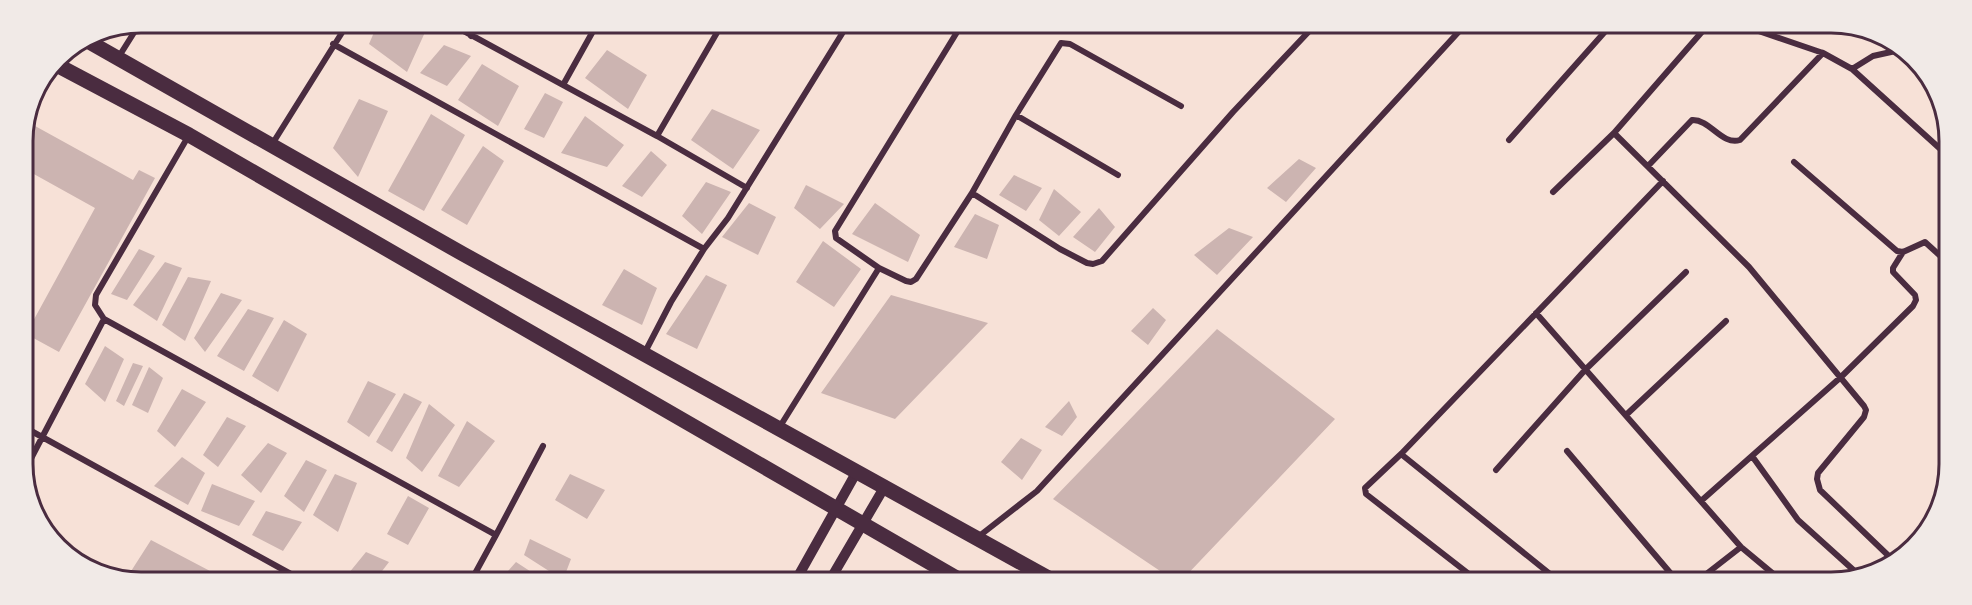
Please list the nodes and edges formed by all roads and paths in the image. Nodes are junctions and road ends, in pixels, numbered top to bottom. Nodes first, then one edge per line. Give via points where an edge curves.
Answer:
1 (134, 33) edge
2 (341, 33) edge
3 (466, 33) edge
4 (473, 33) edge
5 (592, 33) edge
6 (717, 33) edge
7 (842, 33) edge
8 (957, 33) edge
9 (1307, 33) edge
10 (1458, 33) edge
11 (1604, 33) edge
12 (1701, 33) edge
13 (1767, 33) edge
14 (471, 36) junction
15 (93, 44) edge
16 (333, 44) junction
17 (1823, 52) junction
18 (1892, 52) edge
19 (118, 58) junction
20 (62, 68) edge
21 (1852, 69) junction
22 (563, 85) junction
23 (1181, 106) dead end
24 (1016, 115) junction
25 (1614, 134) junction
26 (189, 135) junction
27 (657, 136) junction
28 (1509, 140) dead end
29 (271, 147) junction
30 (1939, 148) edge
31 (1794, 162) dead end
32 (1648, 166) junction
33 (1118, 175) dead end
34 (1663, 181) junction
35 (747, 188) junction
36 (1553, 192) dead end
37 (972, 193) junction
38 (704, 249) junction
39 (1903, 252) junction
40 (1939, 255) edge
41 (879, 268) junction
42 (1686, 272) dead end
43 (1536, 313) junction
44 (104, 319) junction
45 (1726, 321) dead end
46 (643, 355) junction
47 (1585, 370) junction
48 (1840, 377) junction
49 (1626, 415) junction
50 (779, 428) junction
51 (33, 432) edge
52 (42, 437) junction
53 (543, 447) dead end
54 (1568, 451) dead end
55 (33, 454) edge
56 (1401, 454) junction
57 (1752, 456) junction
58 (1496, 470) dead end
59 (856, 472) junction
60 (885, 486) junction
61 (1701, 501) junction
62 (836, 508) junction
63 (862, 524) junction
64 (496, 535) junction
65 (978, 537) junction
66 (1741, 547) junction
67 (1888, 556) edge
68 (1852, 570) edge
69 (287, 572) edge
70 (476, 572) edge
71 (800, 572) edge
72 (835, 572) edge
73 (942, 572) edge
74 (1038, 572) edge
75 (1465, 572) edge
76 (1548, 572) edge
77 (1670, 572) edge
78 (1709, 572) edge
79 (1771, 572) edge

1 - 19 street
2 - 16 street
3 - 14 street
4 - 14 street
5 - 22 street
6 - 27 street
7 - 35 street
8 - 41 street via 836,231 836,238
9 - 37 street via 1098,263 1087,263 1060,249
10 - 65 street via 1036,491
11 - 28 street
12 - 25 street
13 - 17 street
14 - 22 street
15 - 19 main road
16 - 29 street
16 - 38 street
17 - 21 street
17 - 32 street via 1740,140 1731,141 1692,120
18 - 21 street via 1874,56
19 - 29 main road
20 - 26 main road
21 - 30 street
22 - 27 street
23 - 24 street via 1064,43 1059,45
24 - 33 street
24 - 37 street
25 - 32 street
25 - 36 street
26 - 44 street via 96,295 96,310
26 - 62 main road
27 - 35 street
29 - 46 main road
31 - 39 street via 1897,251
32 - 34 street
34 - 43 street
34 - 48 street via 1749,267
35 - 38 street
37 - 41 street via 916,279 906,281
38 - 46 street
39 - 40 street via 1925,242
39 - 48 street via 1893,272 1915,295 1915,303
41 - 50 street
42 - 47 street
43 - 47 street
43 - 56 street
44 - 52 street
44 - 64 street
45 - 49 street
46 - 50 main road
47 - 49 street
47 - 58 street
48 - 57 street
48 - 67 street via 1866,414 1818,472 1818,484
49 - 61 street
50 - 59 main road
51 - 52 street
52 - 55 street
52 - 69 street
53 - 64 street
54 - 77 street
56 - 75 street via 1365,486 1366,494
56 - 76 street
57 - 61 street
57 - 68 street via 1798,520
59 - 60 main road
59 - 62 street
60 - 63 street
60 - 65 main road
61 - 66 street
62 - 63 main road
62 - 71 street
63 - 72 street
63 - 73 main road
64 - 70 street
65 - 74 main road
66 - 78 street
66 - 79 street

